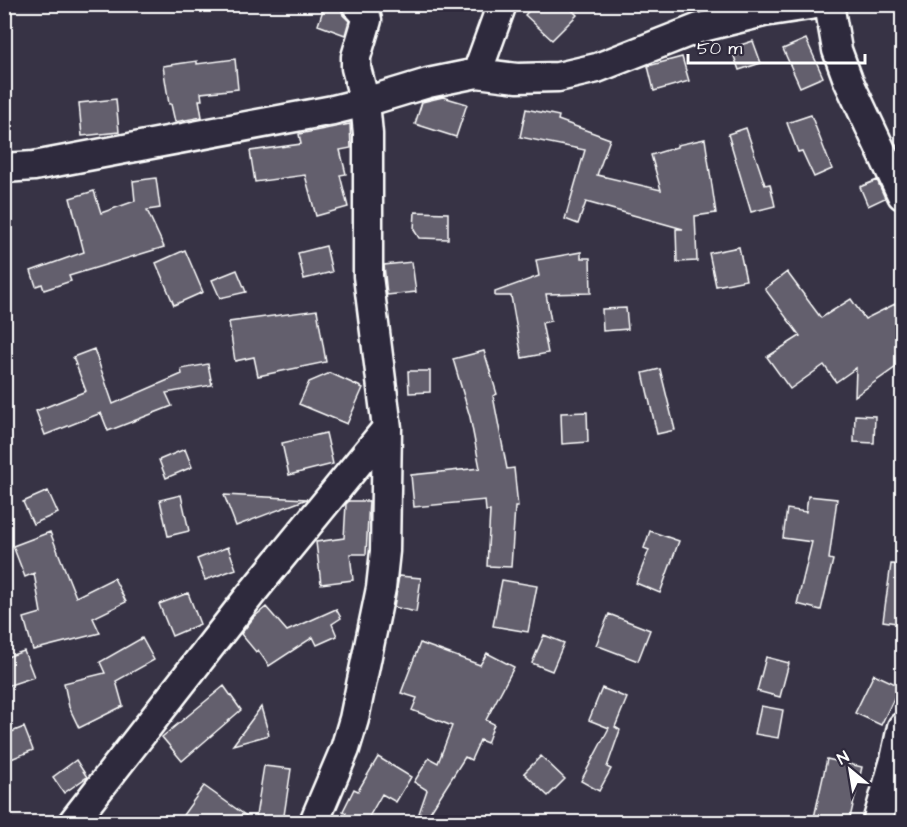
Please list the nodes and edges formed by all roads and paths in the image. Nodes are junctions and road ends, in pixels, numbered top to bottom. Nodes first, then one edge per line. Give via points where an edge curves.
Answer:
1 (356, 4) edge
2 (502, 4) edge
3 (816, 4) edge
4 (829, 4) edge
5 (477, 73) junction
6 (365, 102) junction
7 (4, 168) edge
8 (903, 195) edge
9 (387, 428) junction
10 (903, 727) edge
11 (878, 819) dead end
12 (73, 822) edge
13 (314, 822) edge

1 - 6 street via 367,20 356,57
2 - 5 street
3 - 5 street via 699,28 597,68 558,77 517,78
4 - 8 street via 837,50 848,80
5 - 6 street via 428,82
6 - 7 street via 34,166
6 - 9 street via 368,276
9 - 12 street
9 - 13 street via 381,588 354,719
10 - 11 street

